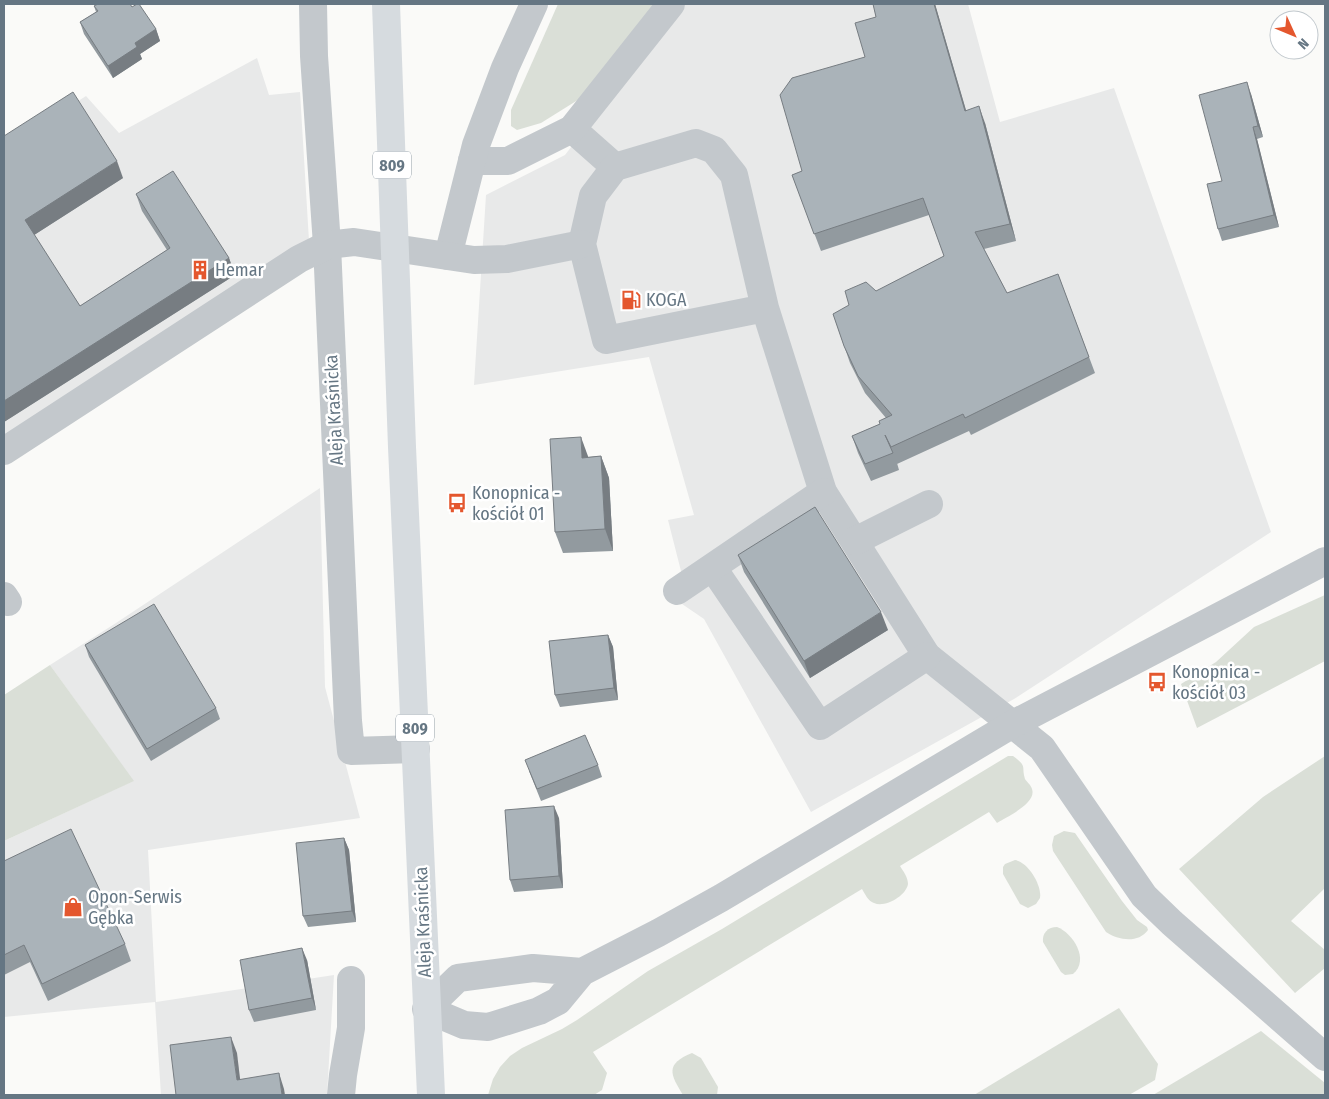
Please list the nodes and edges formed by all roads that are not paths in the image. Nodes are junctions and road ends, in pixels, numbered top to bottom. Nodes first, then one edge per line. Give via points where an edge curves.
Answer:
1 (313, 4) edge
2 (534, 4) edge
3 (671, 4) edge
4 (386, 8) edge
5 (572, 129) junction
6 (472, 161) junction
7 (615, 167) junction
8 (582, 244) junction
9 (327, 245) junction
10 (395, 248) junction
11 (448, 256) junction
12 (765, 308) junction
13 (4, 451) edge
14 (824, 492) junction
15 (929, 504) dead end
16 (855, 542) junction
17 (1325, 561) edge
18 (713, 568) junction
19 (677, 591) dead end
20 (927, 656) junction
21 (1013, 724) junction
22 (416, 749) junction
23 (582, 972) junction
24 (352, 980) dead end
25 (426, 1008) junction
26 (1325, 1057) edge
27 (341, 1095) edge
28 (431, 1095) edge

1 - 9 street, Aleja Kraśnicka
2 - 6 street via 505,68
3 - 5 street
4 - 10 main road, Aleja Kraśnicka / 809
5 - 6 street via 508,162
5 - 7 street
6 - 11 street
7 - 8 street via 593,196
7 - 12 street via 696,143 714,150 734,175
8 - 11 street via 507,259 474,260
8 - 12 street via 606,340
9 - 10 street via 354,242
9 - 13 street via 299,259
9 - 22 street, Aleja Kraśnicka via 351,752
10 - 11 street
10 - 22 main road, Aleja Kraśnicka / 809
12 - 14 street
14 - 16 street
14 - 18 street
15 - 16 street
16 - 20 street
17 - 21 street
18 - 19 street
18 - 20 street via 820,726
20 - 21 street
21 - 23 street via 721,898
21 - 26 street via 1042,748 1144,896
22 - 25 main road, Aleja Kraśnicka / 809
23 - 25 street via 533,968 458,978
23 - 25 street via 558,1001 539,1011 488,1026 464,1025
24 - 27 street via 352,1028
25 - 28 main road, Aleja Kraśnicka / 809

